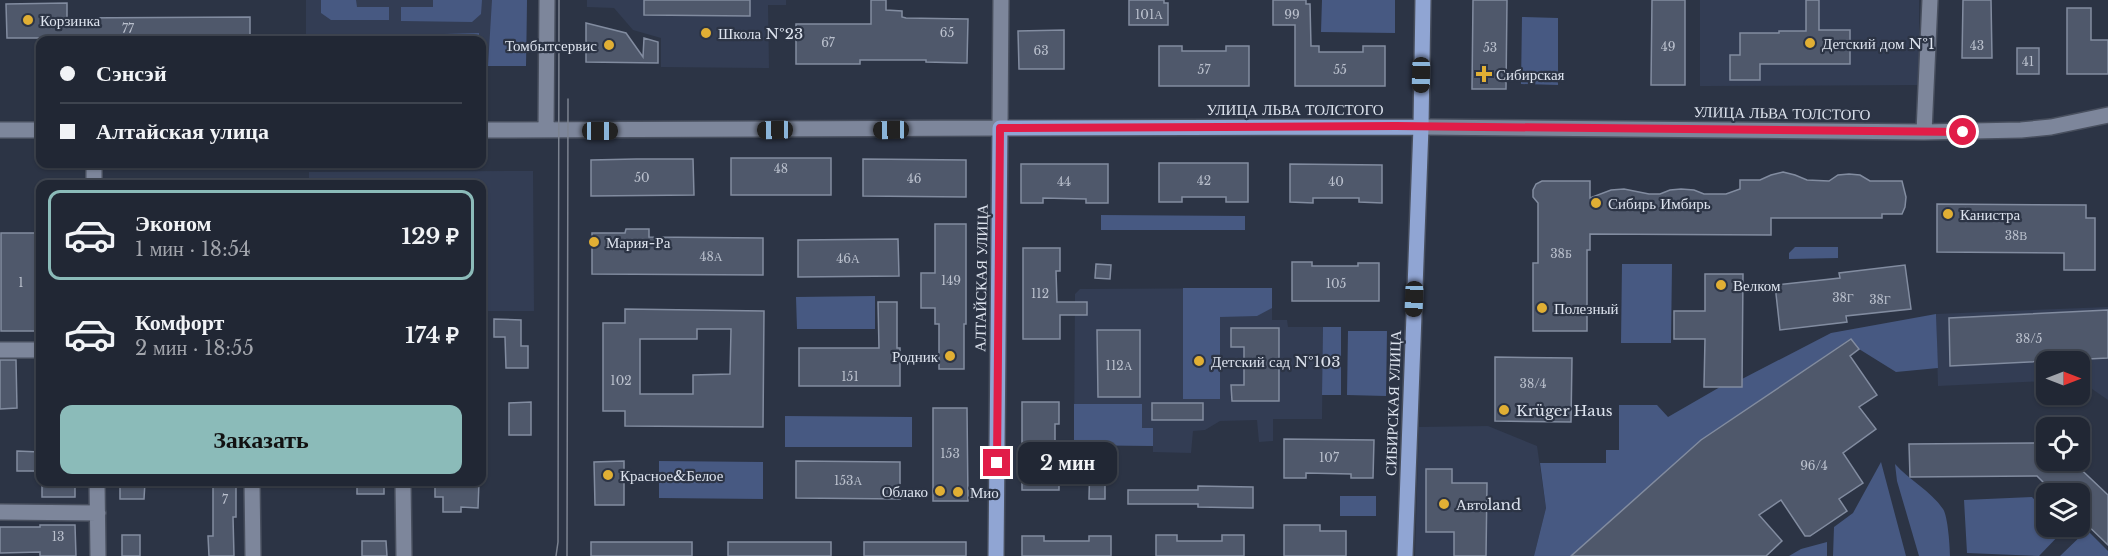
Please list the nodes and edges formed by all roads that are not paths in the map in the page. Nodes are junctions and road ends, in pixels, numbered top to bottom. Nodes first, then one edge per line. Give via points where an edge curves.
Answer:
1 (547, 0) edge
2 (1000, 0) edge
3 (1423, 0) edge
4 (1929, 0) edge
5 (2108, 115) edge
6 (1420, 127) junction
7 (1000, 128) junction
8 (0, 130) edge
9 (36, 130) edge
10 (486, 130) edge
11 (546, 130) junction
12 (1924, 132) junction
13 (0, 350) edge
14 (36, 350) edge
15 (98, 486) edge
16 (252, 486) edge
17 (403, 486) edge
18 (0, 512) edge
19 (98, 513) junction
20 (98, 556) edge
21 (253, 556) edge
22 (404, 556) edge
23 (996, 556) edge
24 (1406, 556) edge

1 - 11 street
2 - 7 street, АЛТАЙСКАЯ УЛИЦА
3 - 6 main road, СИБИРСКАЯ УЛИЦА
4 - 12 street
5 - 12 street, УЛИЦА ЛЬВА ТОЛСТОГО via 2021,130
6 - 7 main road, УЛИЦА ЛЬВА ТОЛСТОГО
6 - 12 street, УЛИЦА ЛЬВА ТОЛСТОГО
6 - 24 main road, СИБИРСКАЯ УЛИЦА
7 - 11 street, УЛИЦА ЛЬВА ТОЛСТОГО
7 - 23 main road, АЛТАЙСКАЯ УЛИЦА
8 - 9 street
10 - 11 street, УЛИЦА ЛЬВА ТОЛСТОГО
13 - 14 street
15 - 19 street
16 - 21 street
17 - 22 street
18 - 19 street
19 - 20 street

